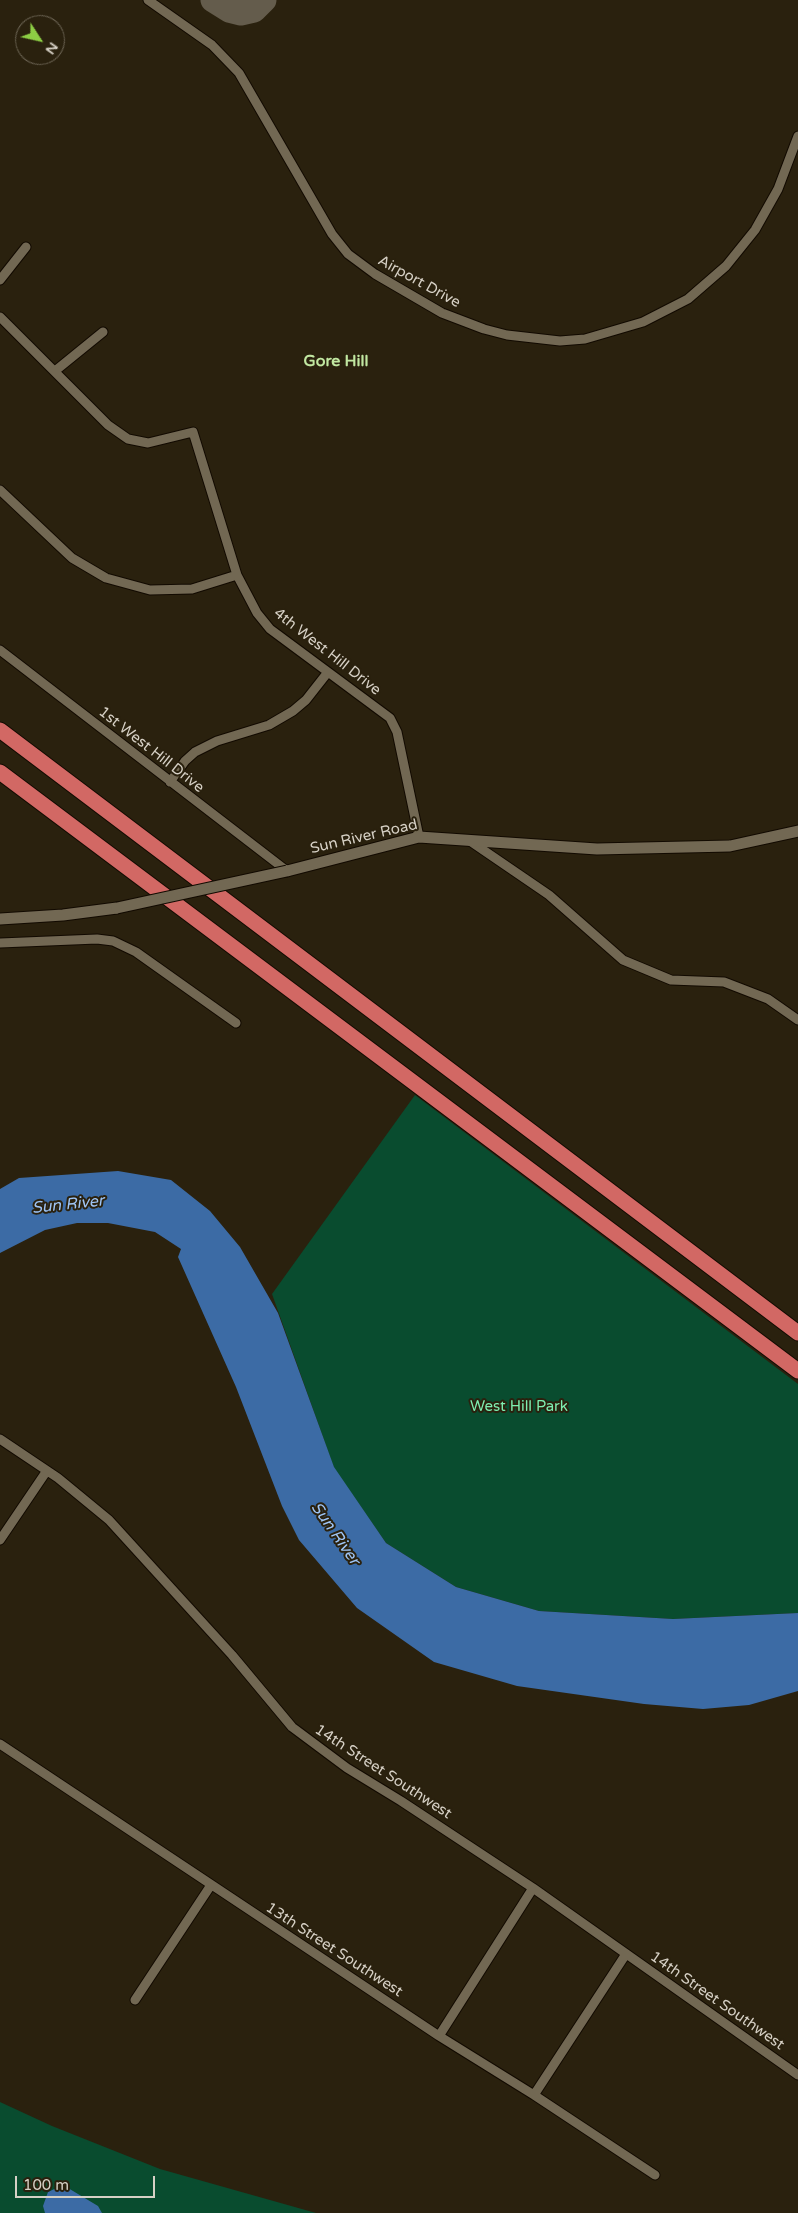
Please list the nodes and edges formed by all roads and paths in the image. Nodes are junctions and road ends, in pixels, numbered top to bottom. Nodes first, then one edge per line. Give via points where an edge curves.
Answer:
1 (148, 0) edge
2 (798, 136) edge
3 (26, 247) dead end
4 (0, 280) edge
5 (0, 317) edge
6 (103, 332) dead end
7 (55, 371) junction
8 (0, 490) edge
9 (237, 576) junction
10 (0, 650) edge
11 (328, 672) junction
12 (0, 730) edge
13 (0, 772) edge
14 (170, 782) junction
15 (798, 831) edge
16 (419, 837) junction
17 (470, 840) junction
18 (287, 871) junction
19 (0, 918) edge
20 (0, 943) edge
21 (798, 1020) edge
22 (236, 1023) dead end
23 (798, 1333) edge
24 (798, 1371) edge
25 (0, 1439) edge
26 (46, 1472) junction
27 (0, 1540) edge
28 (0, 1744) edge
29 (211, 1886) junction
30 (533, 1888) junction
31 (626, 1954) junction
32 (135, 2000) dead end
33 (438, 2036) junction
34 (798, 2075) edge
35 (534, 2095) junction
36 (655, 2175) dead end

1 - 2 street, Airport Drive via 212,45 239,73 327,225 348,254 442,313 507,335 560,341 585,339 643,322 688,298 726,266 755,230 778,189
3 - 4 street
5 - 7 street
6 - 7 street
7 - 9 street, 4th West Hill Drive via 108,425 128,440 148,443 193,432
8 - 9 street via 72,558 106,578 150,590 192,589
9 - 11 street, 4th West Hill Drive via 257,613 270,629
10 - 14 street, 1st West Hill Drive
11 - 14 street via 293,711 269,725 195,752
11 - 16 street, 4th West Hill Drive via 390,718 397,732
12 - 23 highway
13 - 24 highway
14 - 18 street, 1st West Hill Drive
15 - 17 street, Sun River Road via 730,846 597,849
16 - 17 street, Sun River Road
16 - 18 street, Sun River Road
17 - 21 street via 549,895 623,960 671,980 724,982 768,998
18 - 19 street, Sun River Road, bridge via 117,908
20 - 22 street via 113,941 136,952
25 - 26 street, 14th Street Southwest
26 - 27 street
26 - 30 street, 14th Street Southwest via 109,1520 232,1655 292,1728 347,1768
28 - 29 street, 13th Street Southwest
29 - 32 street
29 - 33 street, 13th Street Southwest
30 - 31 street, 14th Street Southwest
30 - 33 street
31 - 34 street, 14th Street Southwest
31 - 35 street
33 - 35 street, 13th Street Southwest
35 - 36 street, 13th Street Southwest

